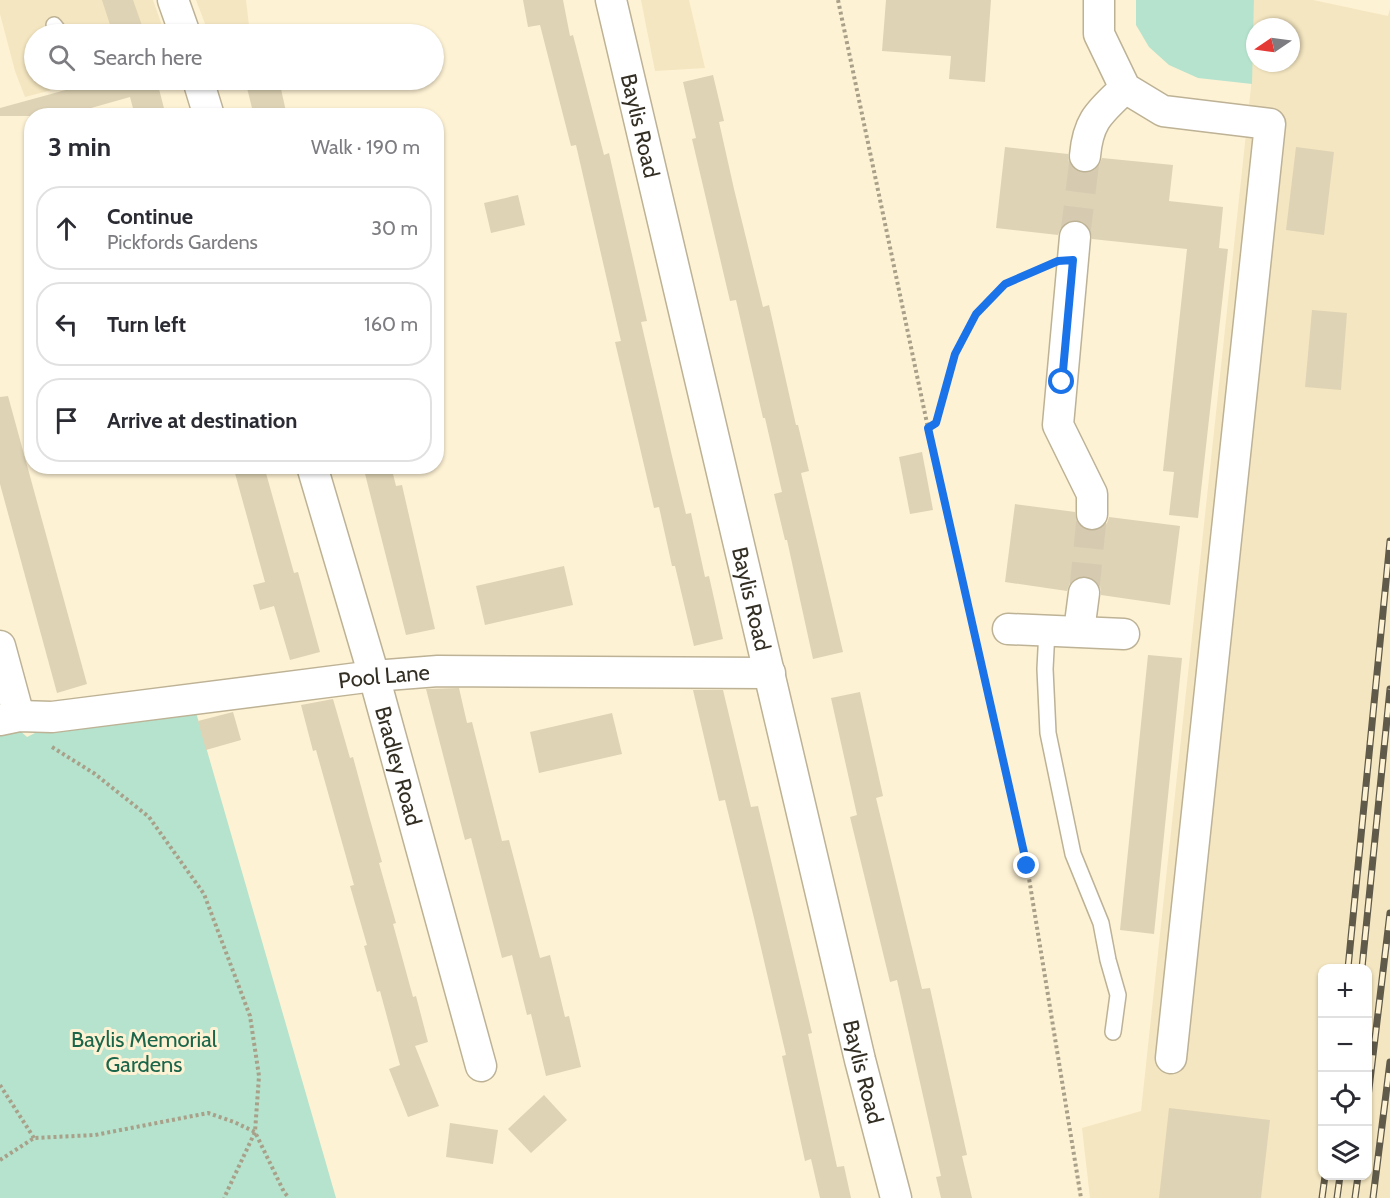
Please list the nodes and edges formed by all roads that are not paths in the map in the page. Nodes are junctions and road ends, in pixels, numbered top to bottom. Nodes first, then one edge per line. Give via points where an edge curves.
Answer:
1 (173, 0) edge
2 (610, 0) edge
3 (1099, 0) edge
4 (181, 24) edge
5 (1125, 88) junction
6 (201, 90) edge
7 (207, 108) edge
8 (1085, 156) tunnel mouth
9 (1074, 248) tunnel mouth
10 (314, 474) edge
11 (1092, 514) tunnel mouth
12 (1084, 593) tunnel mouth
13 (1008, 629) dead end
14 (1047, 630) junction
15 (1079, 632) junction
16 (1124, 634) dead end
17 (0, 646) edge
18 (770, 673) junction
19 (374, 676) junction
20 (9, 718) edge
21 (1113, 1032) dead end
22 (1171, 1058) dead end
23 (481, 1066) dead end
24 (896, 1198) edge

1 - 4 street
2 - 18 street, Baylis Road
3 - 5 street via 1100,34
5 - 8 street via 1095,117 1086,140
5 - 22 street via 1163,111 1270,124
6 - 7 street
9 - 11 street via 1058,425 1092,494
10 - 19 street, Bradley Road
12 - 15 street
13 - 14 street
14 - 15 street
14 - 21 lane via 1048,733 1073,854 1101,923 1118,995
15 - 16 street
17 - 20 street
18 - 19 street, Pool Lane via 438,670
18 - 24 street, Baylis Road
19 - 20 street, Pool Lane via 52,717
19 - 23 street, Bradley Road

